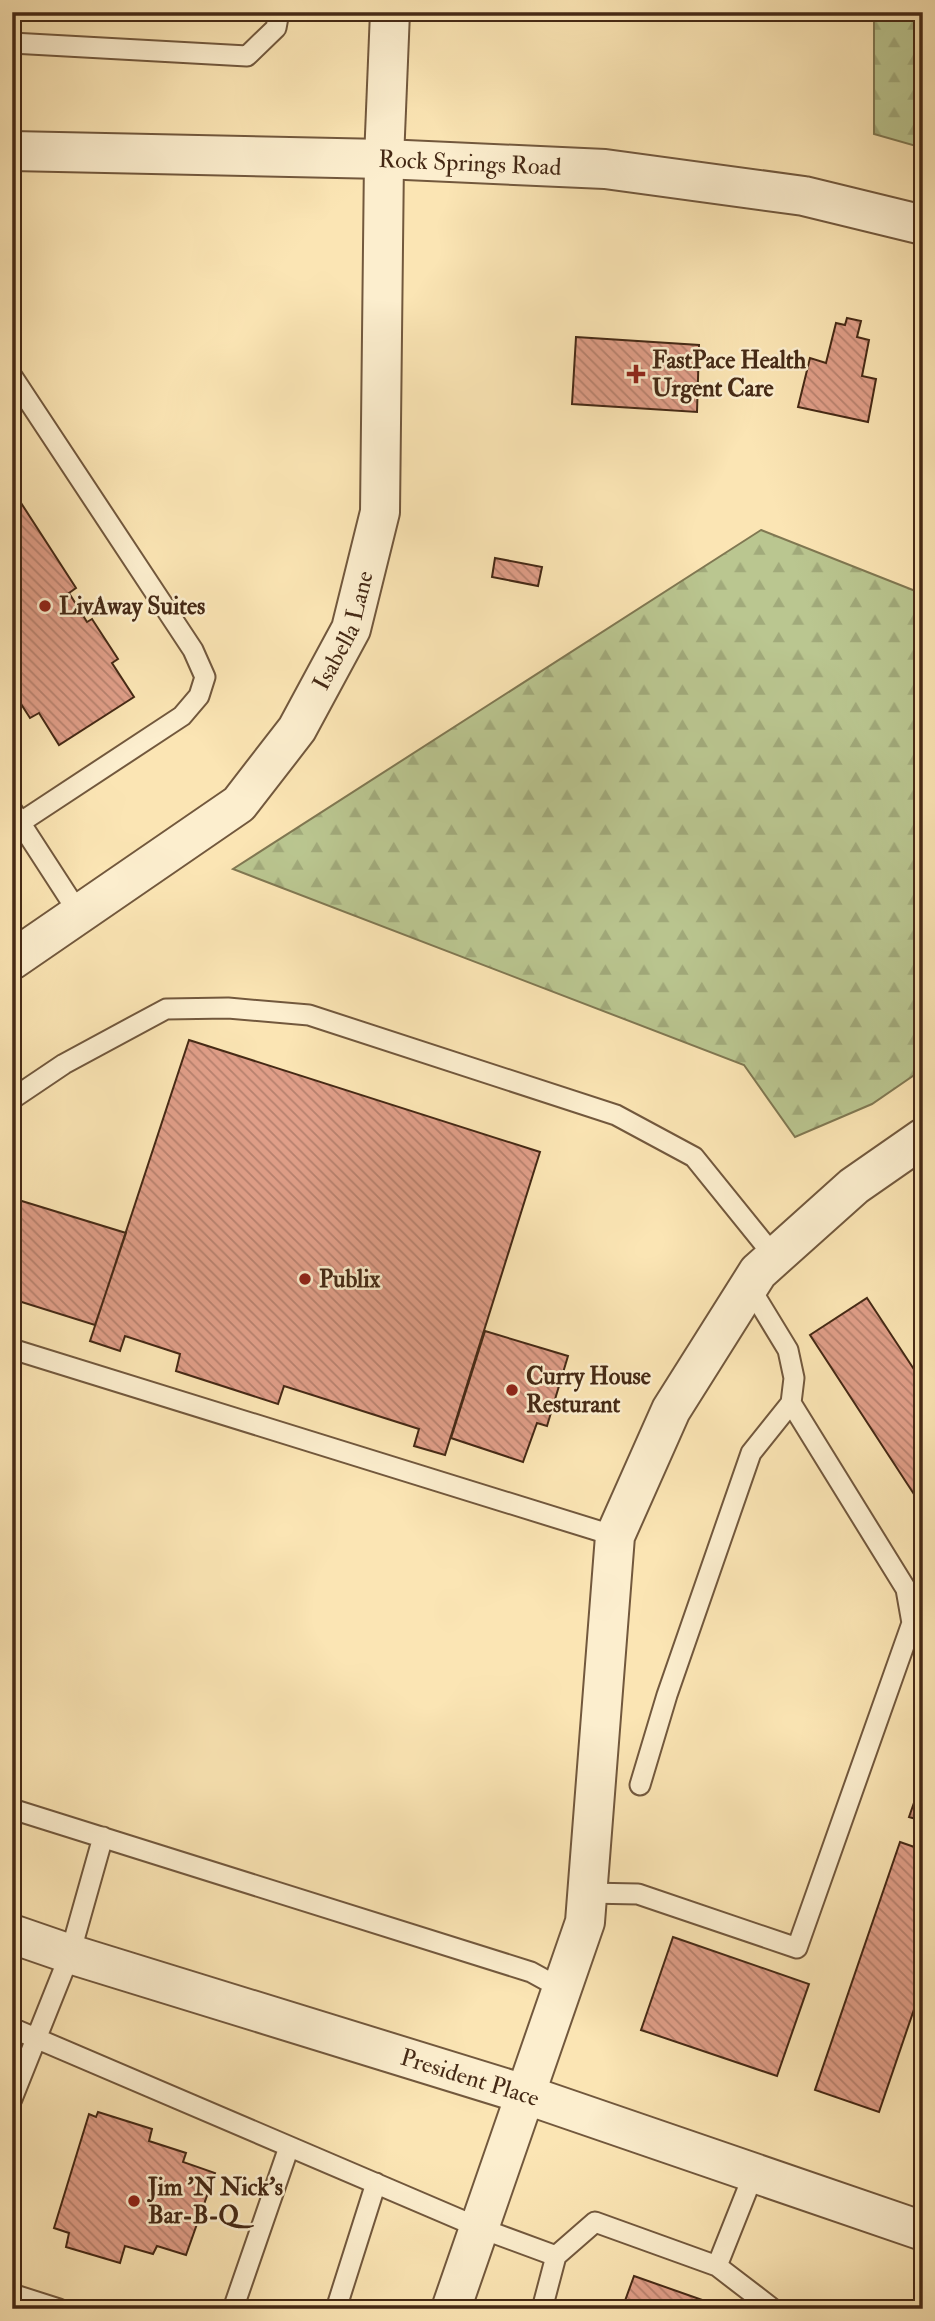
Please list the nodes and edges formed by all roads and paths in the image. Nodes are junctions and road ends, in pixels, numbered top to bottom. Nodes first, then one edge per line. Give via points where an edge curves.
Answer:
1 (279, 12) edge
2 (390, 12) edge
3 (12, 43) edge
4 (12, 151) edge
5 (384, 159) junction
6 (923, 225) edge
7 (12, 376) edge
8 (15, 820) edge
9 (80, 915) junction
10 (12, 960) edge
11 (12, 1099) edge
12 (923, 1138) edge
13 (774, 1256) junction
14 (749, 1286) junction
15 (12, 1349) edge
16 (791, 1403) junction
17 (615, 1536) junction
18 (640, 1786) dead end
19 (12, 1809) edge
20 (103, 1837) junction
21 (588, 1893) junction
22 (12, 1934) edge
23 (70, 1954) junction
24 (562, 1989) junction
25 (12, 2028) edge
26 (36, 2037) junction
27 (524, 2094) junction
28 (12, 2099) edge
29 (289, 2147) junction
30 (754, 2174) junction
31 (376, 2183) junction
32 (480, 2228) junction
33 (923, 2231) edge
34 (556, 2256) junction
35 (717, 2266) junction
36 (12, 2294) edge
37 (59, 2309) edge
38 (233, 2309) edge
39 (336, 2309) edge
40 (451, 2309) edge
41 (542, 2309) edge
42 (773, 2309) edge

1 - 3 lane via 276,27 247,56
2 - 5 street, Isabella Lane
4 - 5 street, Rock Springs Road
5 - 6 street, Rock Springs Road via 605,169 804,197
5 - 9 street, Isabella Lane via 380,512 351,629 298,729 239,804
7 - 8 lane via 193,650 205,677 199,696 182,716
8 - 9 lane
9 - 10 street, Isabella Lane
11 - 13 lane via 64,1064 166,1009 228,1008 309,1015 616,1115 694,1157
12 - 13 street via 853,1186
13 - 14 street
14 - 16 lane via 788,1350 794,1378
14 - 17 street via 671,1410
15 - 17 lane
16 - 18 lane via 751,1453
16 - 21 lane via 906,1589 912,1623 797,1948 639,1895
17 - 21 street
19 - 20 lane
20 - 23 lane
20 - 24 lane via 531,1972
21 - 24 street via 585,1922
22 - 23 street, President Place
23 - 26 lane
23 - 27 street, President Place
24 - 27 street
25 - 26 lane
26 - 28 lane
26 - 29 lane
27 - 30 street, President Place
27 - 32 street
29 - 31 lane
29 - 38 lane
30 - 33 street, President Place
30 - 35 lane
31 - 32 lane
31 - 39 lane
32 - 34 lane
32 - 40 street
34 - 35 lane via 595,2222
34 - 41 lane
35 - 42 lane
36 - 37 lane

